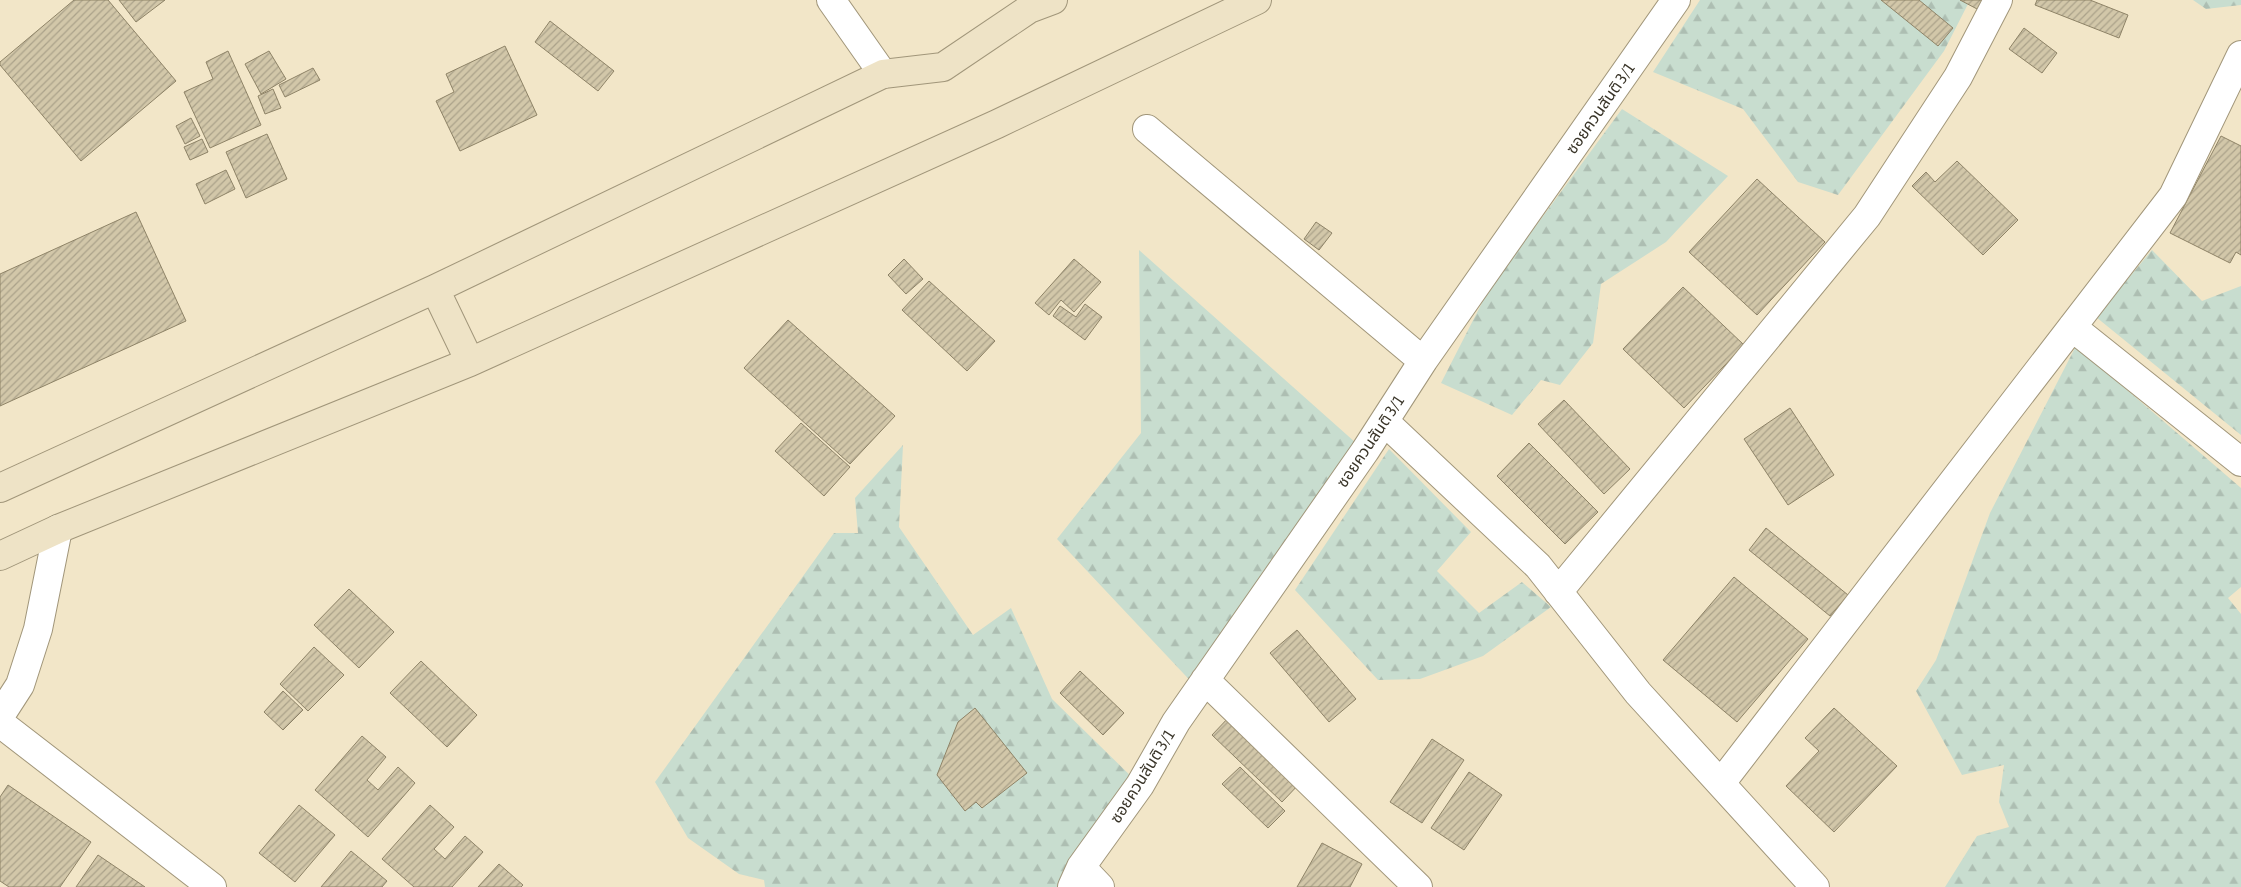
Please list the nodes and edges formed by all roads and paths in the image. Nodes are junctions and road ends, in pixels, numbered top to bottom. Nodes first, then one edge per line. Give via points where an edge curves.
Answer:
1 (831, 0) edge
2 (1257, 0) edge
3 (1676, 0) edge
4 (1998, 0) edge
5 (1034, 3) edge
6 (2241, 55) edge
7 (883, 74) junction
8 (1147, 129) dead end
9 (435, 289) junction
10 (2072, 327) junction
11 (1423, 361) junction
12 (470, 362) junction
13 (1385, 422) junction
14 (2241, 462) edge
15 (0, 488) edge
16 (58, 529) junction
17 (0, 556) edge
18 (1558, 592) junction
19 (1205, 680) junction
20 (0, 716) edge
21 (0, 723) edge
22 (1721, 783) junction
23 (1076, 877) edge
24 (212, 887) edge
25 (1100, 887) edge
26 (1418, 887) edge
27 (1815, 887) edge

1 - 7 street
2 - 12 main road via 997,124
3 - 11 street, ซอยควนสันติ 3/1
4 - 18 street via 1958,77 1868,216
5 - 7 main road via 944,67
6 - 10 street via 2173,196
7 - 9 main road
8 - 11 street
9 - 12 main road
9 - 15 main road
10 - 14 street
10 - 22 street
11 - 13 street, ซอยควนสันติ 3/1
12 - 16 main road
13 - 18 street via 1538,566
13 - 19 street, ซอยควนสันติ 3/1
16 - 17 main road
16 - 20 street via 38,629 20,685
18 - 22 street via 1638,693
19 - 23 street, ซอยควนสันติ 3/1 via 1176,722 1140,785
19 - 26 street
21 - 24 street
22 - 27 street
23 - 25 street

